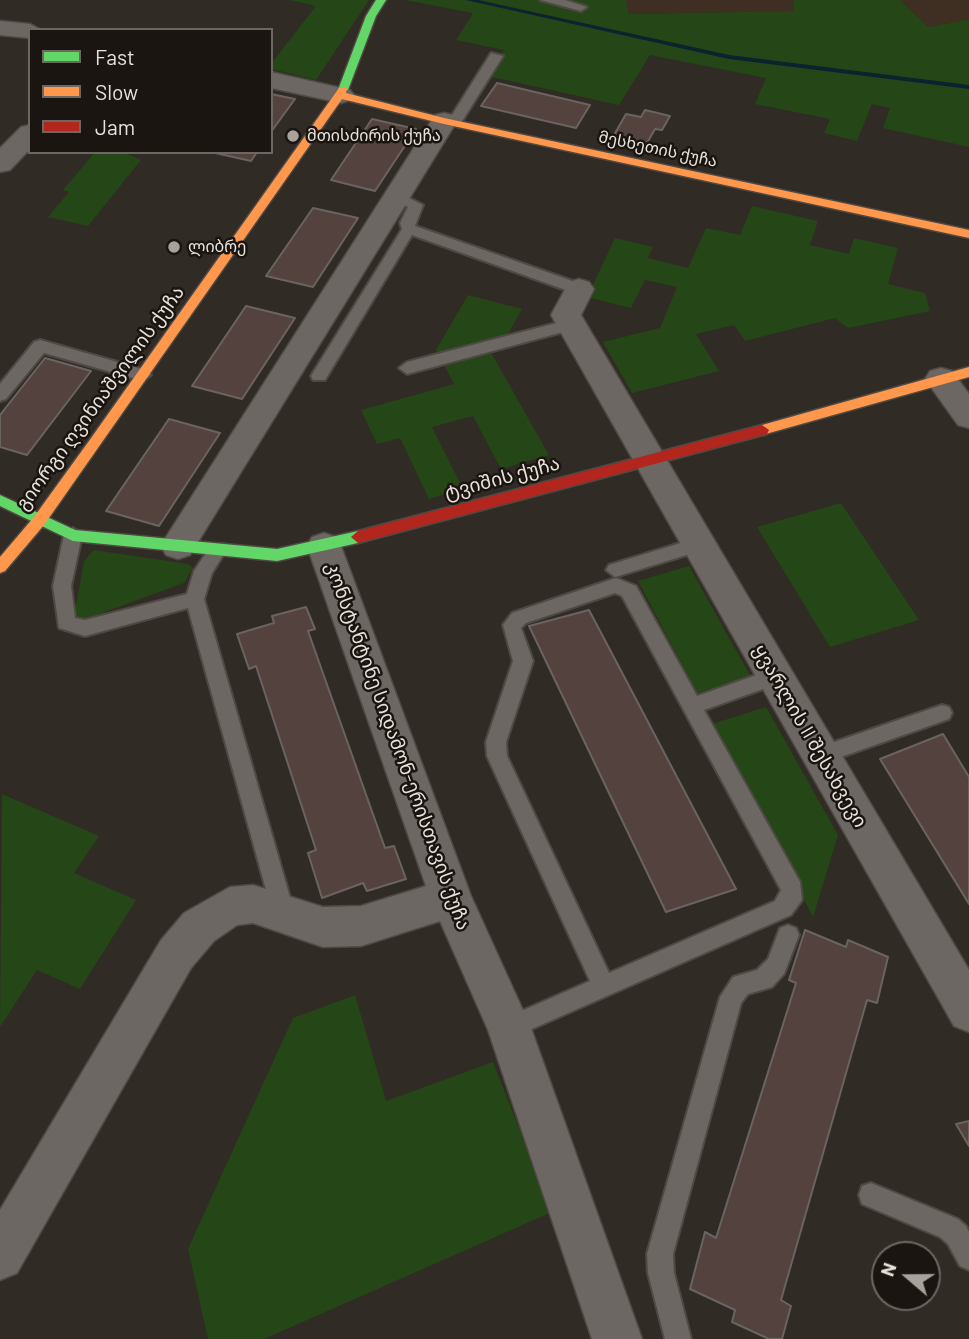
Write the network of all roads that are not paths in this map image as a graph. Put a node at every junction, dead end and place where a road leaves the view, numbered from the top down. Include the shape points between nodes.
1 (381, 0) edge
2 (546, 0) edge
3 (581, 7) dead end
4 (0, 28) edge
5 (28, 31) edge
6 (496, 56) dead end
7 (273, 80) edge
8 (341, 95) junction
9 (449, 122) junction
10 (28, 135) edge
11 (0, 164) edge
12 (397, 197) junction
13 (409, 229) junction
14 (969, 234) edge
15 (579, 289) joint
16 (572, 324) junction
17 (407, 368) dead end
18 (143, 375) junction
19 (955, 375) edge
20 (319, 376) dead end
21 (0, 395) edge
22 (969, 417) edge
23 (652, 461) junction
24 (0, 500) edge
25 (39, 521) junction
26 (73, 535) junction
27 (700, 544) junction
28 (178, 546) junction
29 (324, 546) junction
30 (218, 549) junction
31 (0, 567) edge
32 (615, 570) dead end
33 (195, 599) junction
34 (776, 676) junction
35 (692, 706) junction
36 (942, 713) dead end
37 (821, 755) junction
38 (451, 898) junction
39 (284, 915) junction
40 (788, 935) dead end
41 (603, 984) junction
42 (969, 1011) edge
43 (509, 1027) junction
44 (871, 1195) dead end
45 (0, 1256) edge
46 (969, 1257) edge
47 (617, 1339) edge
48 (678, 1339) edge

1 - 8 street, გიორგი ღვინიაშვილის ქუჩა
2 - 3 lane
4 - 5 street
6 - 9 lane
7 - 8 street
8 - 9 street, მესხეთის ქუჩა
8 - 18 street, გიორგი ღვინიაშვილის ქუჩა
9 - 12 street
9 - 14 street, მესხეთის ქუჩა
10 - 11 street
12 - 13 lane via 416,205 407,223
12 - 28 street
13 - 15 lane
13 - 20 lane
15 - 16 street via 566,315
16 - 17 lane
16 - 23 street, ყვარლის II შესახვევი
18 - 21 lane via 40,346
18 - 25 street, გიორგი ღვინიაშვილის ქუჩა
19 - 22 street
19 - 23 street, ტვიშის ქუჩა
23 - 27 street, ყვარლის II შესახვევი
23 - 29 street, ტვიშის ქუჩა
24 - 25 street, ტვიშის ქუჩა
25 - 26 street, ტვიშის ქუჩა
25 - 31 street, გიორგი ღვინიაშვილის ქუჩა
26 - 28 street, ტვიშის ქუჩა
26 - 33 lane via 62,586 66,623 85,628
27 - 32 lane
27 - 34 street, ყვარლის II შესახვევი
28 - 30 street, ტვიშის ქუჩა
29 - 30 street, ტვიშის ქუჩა via 277,555
29 - 38 street, კონსტანტინე სიდამონ-ერისთავის ქუჩა
30 - 33 lane via 203,571
33 - 39 lane
34 - 35 lane
34 - 37 street, ყვარლის II შესახვევი
35 - 41 lane via 792,889 790,900 783,908
35 - 41 lane via 629,591 622,586 519,618 512,625 523,661 496,742 496,756
36 - 37 lane
37 - 42 street, ყვარლის II შესახვევი
38 - 39 street via 361,926 323,927
38 - 43 street, კონსტანტინე სიდამონ-ერისთავის ქუჩა
39 - 45 street via 253,904 230,906 176,954
40 - 48 lane via 769,974 741,985 731,997 663,1241 661,1273
41 - 43 lane
43 - 47 street, კონსტანტინე სიდამონ-ერისთავის ქუჩა
44 - 46 lane via 949,1228

